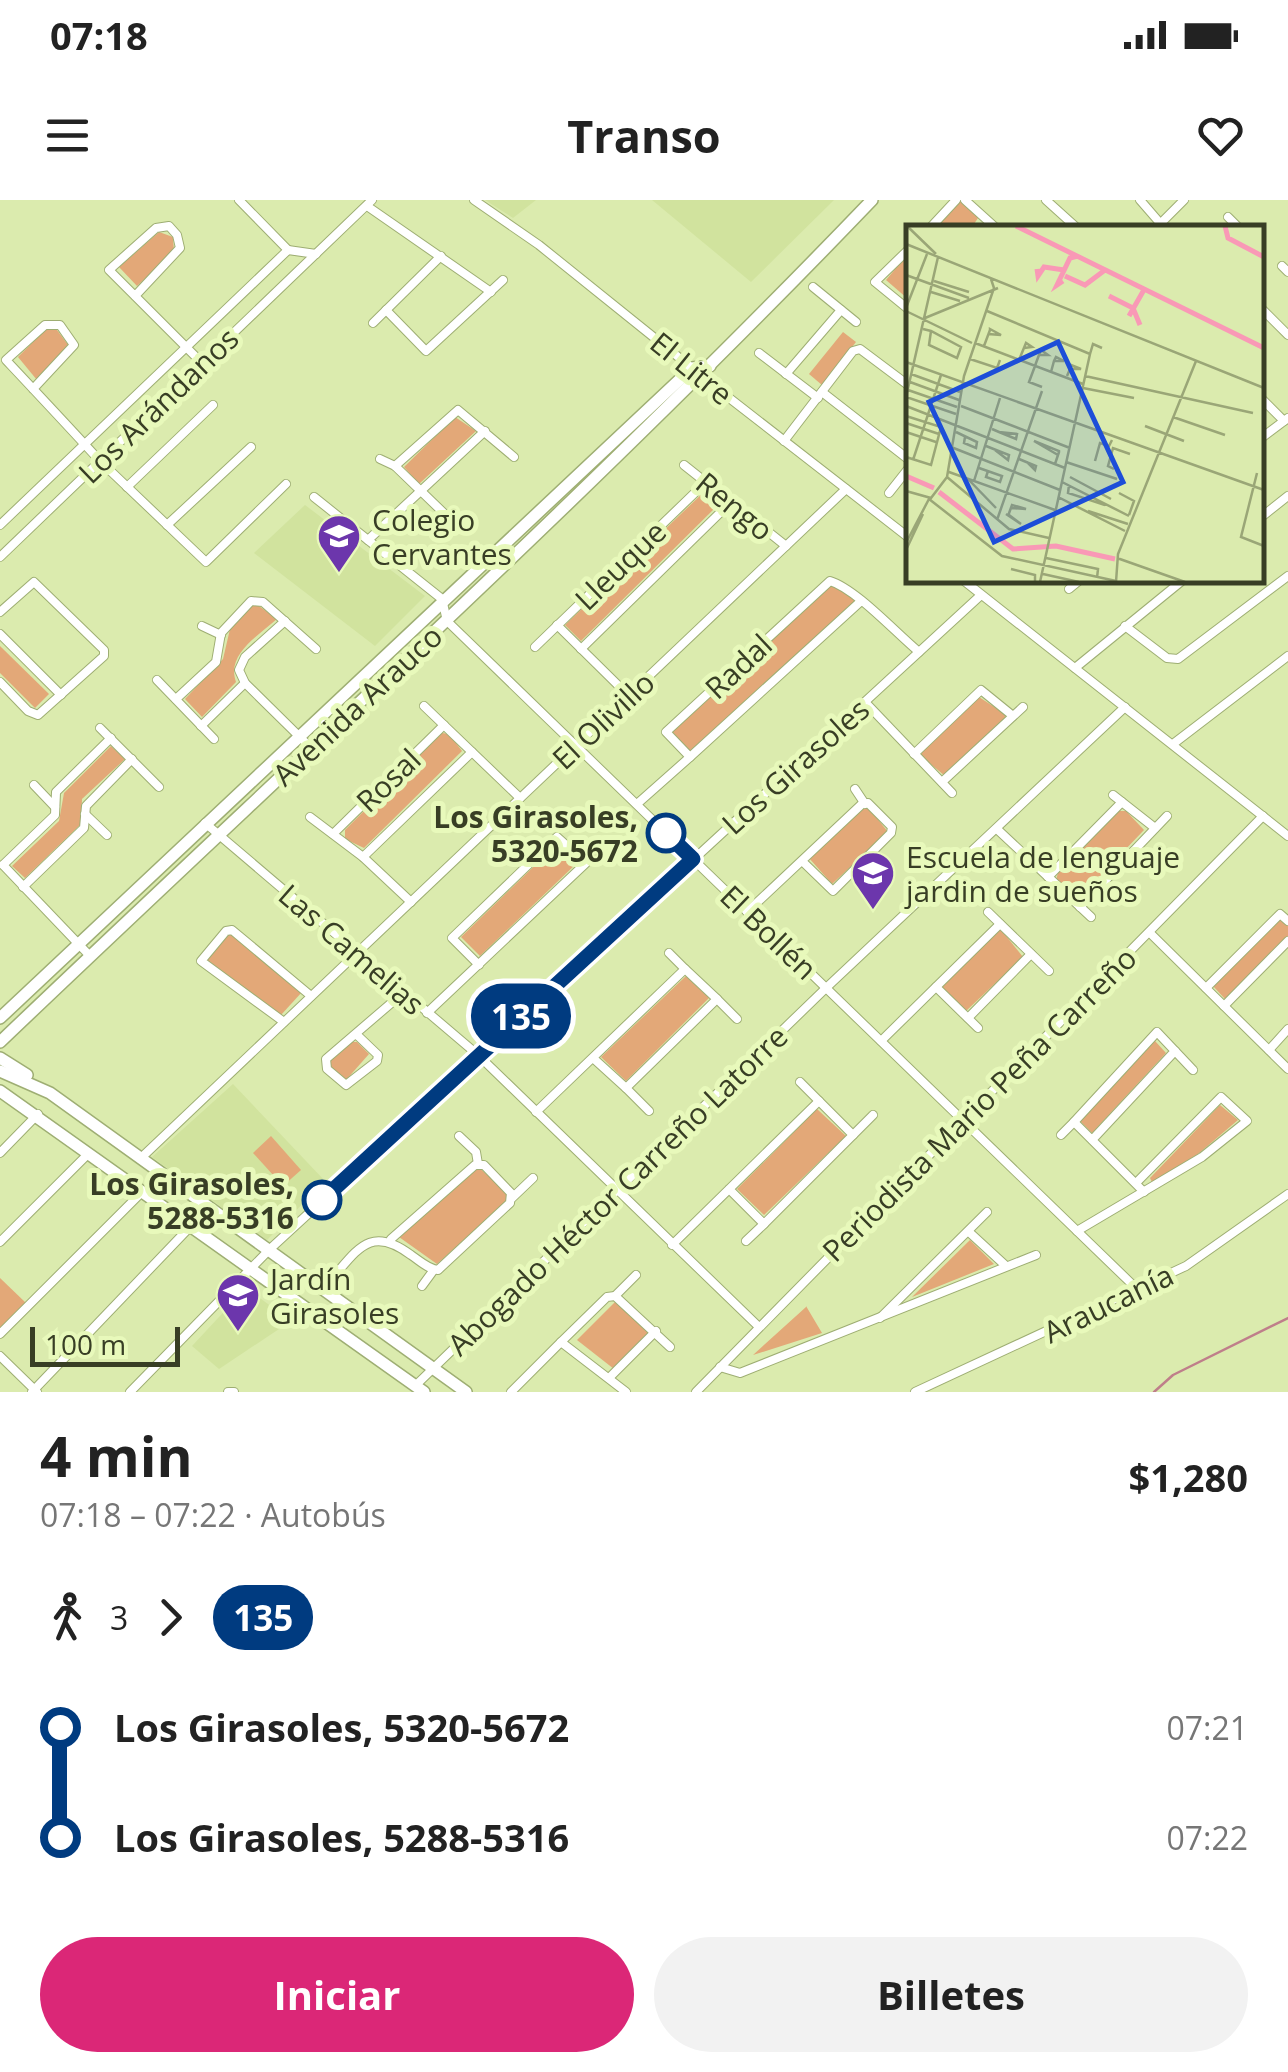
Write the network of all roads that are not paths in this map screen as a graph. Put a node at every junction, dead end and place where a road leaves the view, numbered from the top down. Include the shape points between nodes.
1 (474, 200) edge
2 (872, 200) edge
3 (956, 200) edge
4 (965, 200) edge
5 (1046, 200) edge
6 (1128, 200) edge
7 (1184, 200) edge
8 (247, 202) edge
9 (1140, 202) edge
10 (370, 203) edge
11 (1228, 217) dead end
12 (933, 225) edge
13 (993, 225) edge
14 (1074, 225) edge
15 (1158, 225) edge
16 (1235, 225) edge
17 (288, 250) junction
18 (906, 252) edge
19 (316, 254) junction
20 (441, 256) junction
21 (503, 280) dead end
22 (813, 287) dead end
23 (490, 292) junction
24 (134, 296) junction
25 (906, 307) edge
26 (1263, 309) edge
27 (386, 310) junction
28 (841, 310) junction
29 (1288, 318) edge
30 (373, 322) dead end
31 (856, 322) dead end
32 (1280, 326) junction
33 (1288, 335) edge
34 (187, 347) junction
35 (759, 352) dead end
36 (202, 363) junction
37 (701, 370) junction
38 (786, 374) junction
39 (906, 384) edge
40 (33, 389) junction
41 (820, 395) junction
42 (1263, 400) edge
43 (213, 406) dead end
44 (1286, 419) edge
45 (486, 431) junction
46 (1263, 437) edge
47 (784, 441) junction
48 (85, 444) junction
49 (251, 446) dead end
50 (514, 457) dead end
51 (906, 458) edge
52 (380, 459) dead end
53 (100, 461) junction
54 (684, 465) dead end
55 (395, 466) junction
56 (906, 471) edge
57 (706, 482) junction
58 (286, 484) dead end
59 (127, 486) junction
60 (846, 489) junction
61 (421, 492) junction
62 (889, 493) dead end
63 (1288, 496) edge
64 (314, 498) dead end
65 (731, 502) junction
66 (1263, 516) edge
67 (452, 522) dead end
68 (0, 525) edge
69 (167, 525) junction
70 (906, 535) edge
71 (368, 540) junction
72 (786, 546) junction
73 (0, 556) edge
74 (1288, 576) edge
75 (966, 582) edge
76 (1078, 582) edge
77 (1180, 582) edge
78 (1069, 589) dead end
79 (982, 594) junction
80 (442, 599) junction
81 (860, 602) junction
82 (0, 612) edge
83 (447, 621) junction
84 (284, 622) junction
85 (558, 625) junction
86 (202, 626) dead end
87 (1125, 626) junction
88 (0, 634) edge
89 (221, 635) junction
90 (535, 647) dead end
91 (582, 649) junction
92 (316, 650) dead end
93 (918, 652) junction
94 (1288, 656) edge
95 (1075, 668) junction
96 (157, 680) dead end
97 (0, 682) edge
98 (244, 682) junction
99 (968, 682) dead end
100 (979, 693) junction
101 (62, 695) junction
102 (628, 696) junction
103 (176, 700) junction
104 (865, 702) junction
105 (424, 706) dead end
106 (1023, 707) dead end
107 (1125, 707) junction
108 (1013, 716) junction
109 (444, 725) junction
110 (201, 726) junction
111 (100, 728) dead end
112 (298, 735) junction
113 (110, 738) junction
114 (214, 740) dead end
115 (1173, 744) junction
116 (576, 745) junction
117 (310, 747) junction
118 (472, 752) junction
119 (914, 754) junction
120 (690, 757) junction
121 (132, 759) junction
122 (942, 782) junction
123 (34, 785) dead end
124 (160, 787) dead end
125 (855, 788) dead end
126 (952, 793) dead end
127 (1113, 795) dead end
128 (520, 798) junction
129 (1122, 802) junction
130 (867, 803) junction
131 (637, 804) junction
132 (55, 807) junction
133 (86, 814) junction
134 (1166, 816) dead end
135 (1263, 816) junction
136 (310, 817) dead end
137 (206, 823) junction
138 (1155, 828) junction
139 (998, 830) junction
140 (107, 834) dead end
141 (220, 834) junction
142 (333, 834) junction
143 (1288, 836) edge
144 (363, 856) junction
145 (693, 859) junction
146 (802, 860) junction
147 (2, 864) edge
148 (1048, 877) junction
149 (23, 887) junction
150 (410, 902) junction
151 (1080, 907) junction
152 (747, 912) junction
153 (988, 912) dead end
154 (1092, 917) dead end
155 (1288, 921) edge
156 (1000, 924) junction
157 (1150, 932) junction
158 (1288, 940) edge
159 (77, 943) junction
160 (357, 953) junction
161 (669, 953) dead end
162 (1030, 954) junction
163 (90, 956) junction
164 (479, 965) junction
165 (685, 969) junction
166 (1048, 971) dead end
167 (936, 987) junction
168 (826, 988) junction
169 (1206, 988) junction
170 (403, 993) junction
171 (311, 996) junction
172 (717, 999) junction
173 (1224, 1006) junction
174 (426, 1013) junction
175 (0, 1018) edge
176 (968, 1018) junction
177 (737, 1019) dead end
178 (284, 1022) junction
179 (978, 1028) dead end
180 (1288, 1030) edge
181 (356, 1034) junction
182 (881, 1041) junction
183 (0, 1042) edge
184 (1269, 1050) junction
185 (1175, 1052) junction
186 (478, 1056) junction
187 (0, 1058) edge
188 (593, 1058) junction
189 (1288, 1069) edge
190 (1193, 1070) dead end
191 (0, 1071) edge
192 (800, 1082) dead end
193 (1230, 1087) dead end
194 (626, 1088) junction
195 (0, 1090) edge
196 (50, 1094) junction
197 (1221, 1097) junction
198 (819, 1101) junction
199 (648, 1110) dead end
200 (536, 1112) junction
201 (38, 1114) junction
202 (873, 1115) dead end
203 (1245, 1120) junction
204 (964, 1122) junction
205 (1074, 1122) junction
206 (1256, 1126) dead end
207 (853, 1135) junction
208 (1061, 1135) dead end
209 (459, 1136) dead end
210 (1092, 1140) junction
211 (0, 1153) edge
212 (88, 1154) junction
213 (142, 1157) junction
214 (478, 1164) junction
215 (533, 1178) dead end
216 (1136, 1184) junction
217 (729, 1189) junction
218 (1144, 1192) junction
219 (618, 1193) junction
220 (140, 1194) junction
221 (1288, 1194) edge
222 (512, 1198) junction
223 (987, 1212) dead end
224 (764, 1224) junction
225 (189, 1228) junction
226 (1077, 1231) junction
227 (968, 1232) junction
228 (391, 1240) junction
229 (746, 1241) dead end
230 (0, 1242) edge
231 (672, 1244) junction
232 (270, 1249) junction
233 (1036, 1254) dead end
234 (1006, 1266) junction
235 (248, 1270) junction
236 (433, 1270) junction
237 (636, 1275) dead end
238 (422, 1286) dead end
239 (323, 1288) junction
240 (1138, 1290) junction
241 (615, 1296) junction
242 (877, 1321) junction
243 (758, 1326) junction
244 (656, 1332) junction
245 (0, 1334) edge
246 (561, 1342) junction
247 (670, 1347) dead end
248 (0, 1356) edge
249 (433, 1368) junction
250 (720, 1368) junction
251 (610, 1378) junction
252 (419, 1389) edge
253 (34, 1391) edge
254 (514, 1391) edge
255 (130, 1392) edge
256 (466, 1392) edge
257 (626, 1392) edge
258 (696, 1392) edge
259 (915, 1392) edge

1 - 37 street, El Litre
2 - 37 street, Avenida Arauco
3 - 12 street
4 - 13 street
5 - 14 street
6 - 9 street
7 - 15 street
8 - 17 street
9 - 15 street
10 - 19 street, Los Arándanos
10 - 20 street
11 - 16 street
17 - 19 street
17 - 34 street, Los Arándanos
18 - 25 street via 874,282
19 - 36 street, Los Arándanos
20 - 23 street
20 - 27 street
21 - 23 street
22 - 28 street
23 - 27 street via 426,351
24 - 24 street via 109,270 156,228 169,226 180,248
24 - 34 street
26 - 32 street
27 - 30 street
28 - 31 street
28 - 38 street
29 - 32 street
32 - 33 street
34 - 36 street
34 - 48 street, Los Arándanos
35 - 38 street
36 - 53 street, Los Arándanos
37 - 47 street, El Litre
37 - 80 street, Avenida Arauco
37 - 83 street, Avenida Arauco
38 - 41 street
39 - 41 street via 860,349 834,370
40 - 40 street via 6,360 45,325 60,325 74,346
40 - 48 street
41 - 47 street
41 - 51 street
42 - 44 street
43 - 59 street
44 - 46 street
45 - 50 street
45 - 55 street via 453,411
45 - 61 street
47 - 60 street, El Litre
48 - 53 street
48 - 68 street, Los Arándanos
49 - 69 street
52 - 55 street
53 - 59 street
53 - 73 street, Los Arándanos
54 - 57 street, Rengo
55 - 61 street
56 - 62 street
57 - 65 street, Rengo
57 - 85 street, Lleuque
58 - 69 street via 206,562
59 - 69 street
60 - 70 street, El Litre
60 - 72 street, El Olivillo
61 - 67 street
61 - 71 street
63 - 66 street
64 - 71 street
65 - 72 street, Rengo
65 - 91 street, Lleuque
71 - 80 street
72 - 102 street, El Olivillo
74 - 87 street via 1178,659
75 - 79 street
76 - 78 street
77 - 87 street
79 - 93 street, Los Girasoles
79 - 95 street
80 - 83 street
80 - 112 street, Avenida Arauco
81 - 93 street
81 - 120 street, Radal
81 - 120 street, Radal via 830,581 666,732
82 - 101 street via 34,582 104,650
83 - 116 street, El Bollén
83 - 117 street, Avenida Arauco
84 - 89 street via 263,602 251,601
84 - 92 street
84 - 98 street via 245,657 239,670
85 - 90 street, Lleuque
85 - 91 street
86 - 89 street
87 - 95 street
88 - 101 street
89 - 103 street via 216,662
91 - 102 street
93 - 104 street, Los Girasoles
94 - 115 street
95 - 107 street
96 - 103 street
97 - 101 street via 38,715
98 - 110 street
98 - 112 street
99 - 100 street
100 - 108 street
100 - 119 street
102 - 116 street, El Olivillo
103 - 110 street
104 - 119 street
104 - 145 street, Los Girasoles
105 - 109 street
106 - 108 street
107 - 115 street
107 - 139 street, Abogado Héctor Carreño Latorre
108 - 122 street
109 - 118 street
109 - 142 street, Rosal
110 - 114 street
111 - 113 street
112 - 117 street
112 - 137 street, Avenida Arauco
113 - 121 street
113 - 132 street via 56,792
115 - 135 street
116 - 128 street, El Olivillo
116 - 131 street, El Bollén
117 - 141 street, Avenida Arauco
118 - 128 street
118 - 144 street, Rosal
119 - 122 street
120 - 131 street, Radal
121 - 124 street
121 - 133 street via 86,806
122 - 126 street
123 - 132 street
125 - 130 street
127 - 129 street
128 - 150 street, El Olivillo
129 - 138 street
129 - 148 street
130 - 146 street
130 - 146 street via 892,827 889,836 833,891
131 - 145 street, El Bollén
132 - 147 street
133 - 140 street
133 - 149 street via 84,828
134 - 138 street
135 - 143 street
135 - 157 street, Periodista Mario Peña Carreño
136 - 142 street
137 - 141 street, Las Camelias
137 - 159 street, Avenida Arauco
138 - 151 street
139 - 148 street
139 - 168 street, Abogado Héctor Carreño Latorre
141 - 160 street, Las Camelias
141 - 163 street, Avenida Arauco
142 - 144 street
144 - 150 street
145 - 152 street, El Bollén
145 - 186 street, Los Girasoles
146 - 152 street
147 - 149 street
148 - 151 street
149 - 159 street
150 - 160 street, El Olivillo
151 - 154 street
152 - 168 street, El Bollén
153 - 156 street
155 - 169 street via 1280,914
156 - 162 street
156 - 167 street
157 - 169 street
157 - 204 street, Periodista Mario Peña Carreño
158 - 173 street
159 - 163 street
159 - 175 street, Avenida Arauco
160 - 170 street, Las Camelias
160 - 171 street, El Olivillo
161 - 165 street
162 - 166 street
162 - 176 street
163 - 183 street, Avenida Arauco
164 - 164 street via 452,938 557,837 586,864
164 - 174 street
165 - 172 street
165 - 188 street
167 - 176 street
167 - 182 street
168 - 182 street, El Bollén
168 - 219 street, Abogado Héctor Carreño Latorre
169 - 173 street
170 - 174 street, Las Camelias
170 - 181 street
171 - 178 street, El Olivillo
171 - 178 street via 226,930 201,961
172 - 177 street
172 - 194 street
173 - 184 street
174 - 186 street, Las Camelias
176 - 179 street
178 - 213 street, El Olivillo
180 - 184 street
181 - 181 street via 377,1061 346,1085 325,1064
182 - 204 street, El Bollén
184 - 189 street
185 - 190 street
185 - 205 street via 1157,1032
185 - 210 street
186 - 200 street, Las Camelias
186 - 232 street, Los Girasoles
187 - 196 street
188 - 194 street
188 - 200 street
191 - 196 street
192 - 198 street
193 - 197 street
194 - 199 street
195 - 201 street
196 - 213 street
197 - 203 street
197 - 216 street
198 - 207 street
198 - 217 street
200 - 219 street, Las Camelias
201 - 211 street
201 - 212 street
202 - 207 street
203 - 206 street
203 - 218 street via 1202,1157
204 - 226 street, El Bollén
204 - 243 street, Periodista Mario Peña Carreño
205 - 208 street
205 - 210 street
207 - 224 street
209 - 214 street via 476,1152
210 - 216 street
212 - 220 street
212 - 230 street
213 - 232 street
214 - 222 street
214 - 228 street
215 - 222 street
216 - 218 street
217 - 224 street
217 - 231 street
218 - 226 street
219 - 231 street, Las Camelias
219 - 249 street, Abogado Héctor Carreño Latorre
220 - 225 street
220 - 245 street
221 - 240 street, Araucanía via 1245,1228
222 - 236 street
223 - 227 street
224 - 229 street
225 - 235 street
225 - 253 street
226 - 240 street, El Bollén
227 - 234 street
227 - 242 street
228 - 236 street
228 - 239 street via 372,1239
231 - 243 street, Las Camelias
232 - 235 street, Los Girasoles
232 - 239 street
233 - 234 street
234 - 242 street
235 - 252 street
235 - 255 street, Los Girasoles
236 - 238 street
237 - 241 street
239 - 249 street
240 - 259 street, Araucanía
241 - 244 street
241 - 246 street
242 - 250 street via 740,1373
243 - 250 street, Periodista Mario Peña Carreño
244 - 247 street
244 - 251 street
246 - 251 street
246 - 254 street
248 - 253 street
249 - 252 street, Abogado Héctor Carreño Latorre
249 - 256 street
250 - 258 street, Periodista Mario Peña Carreño
251 - 257 street

